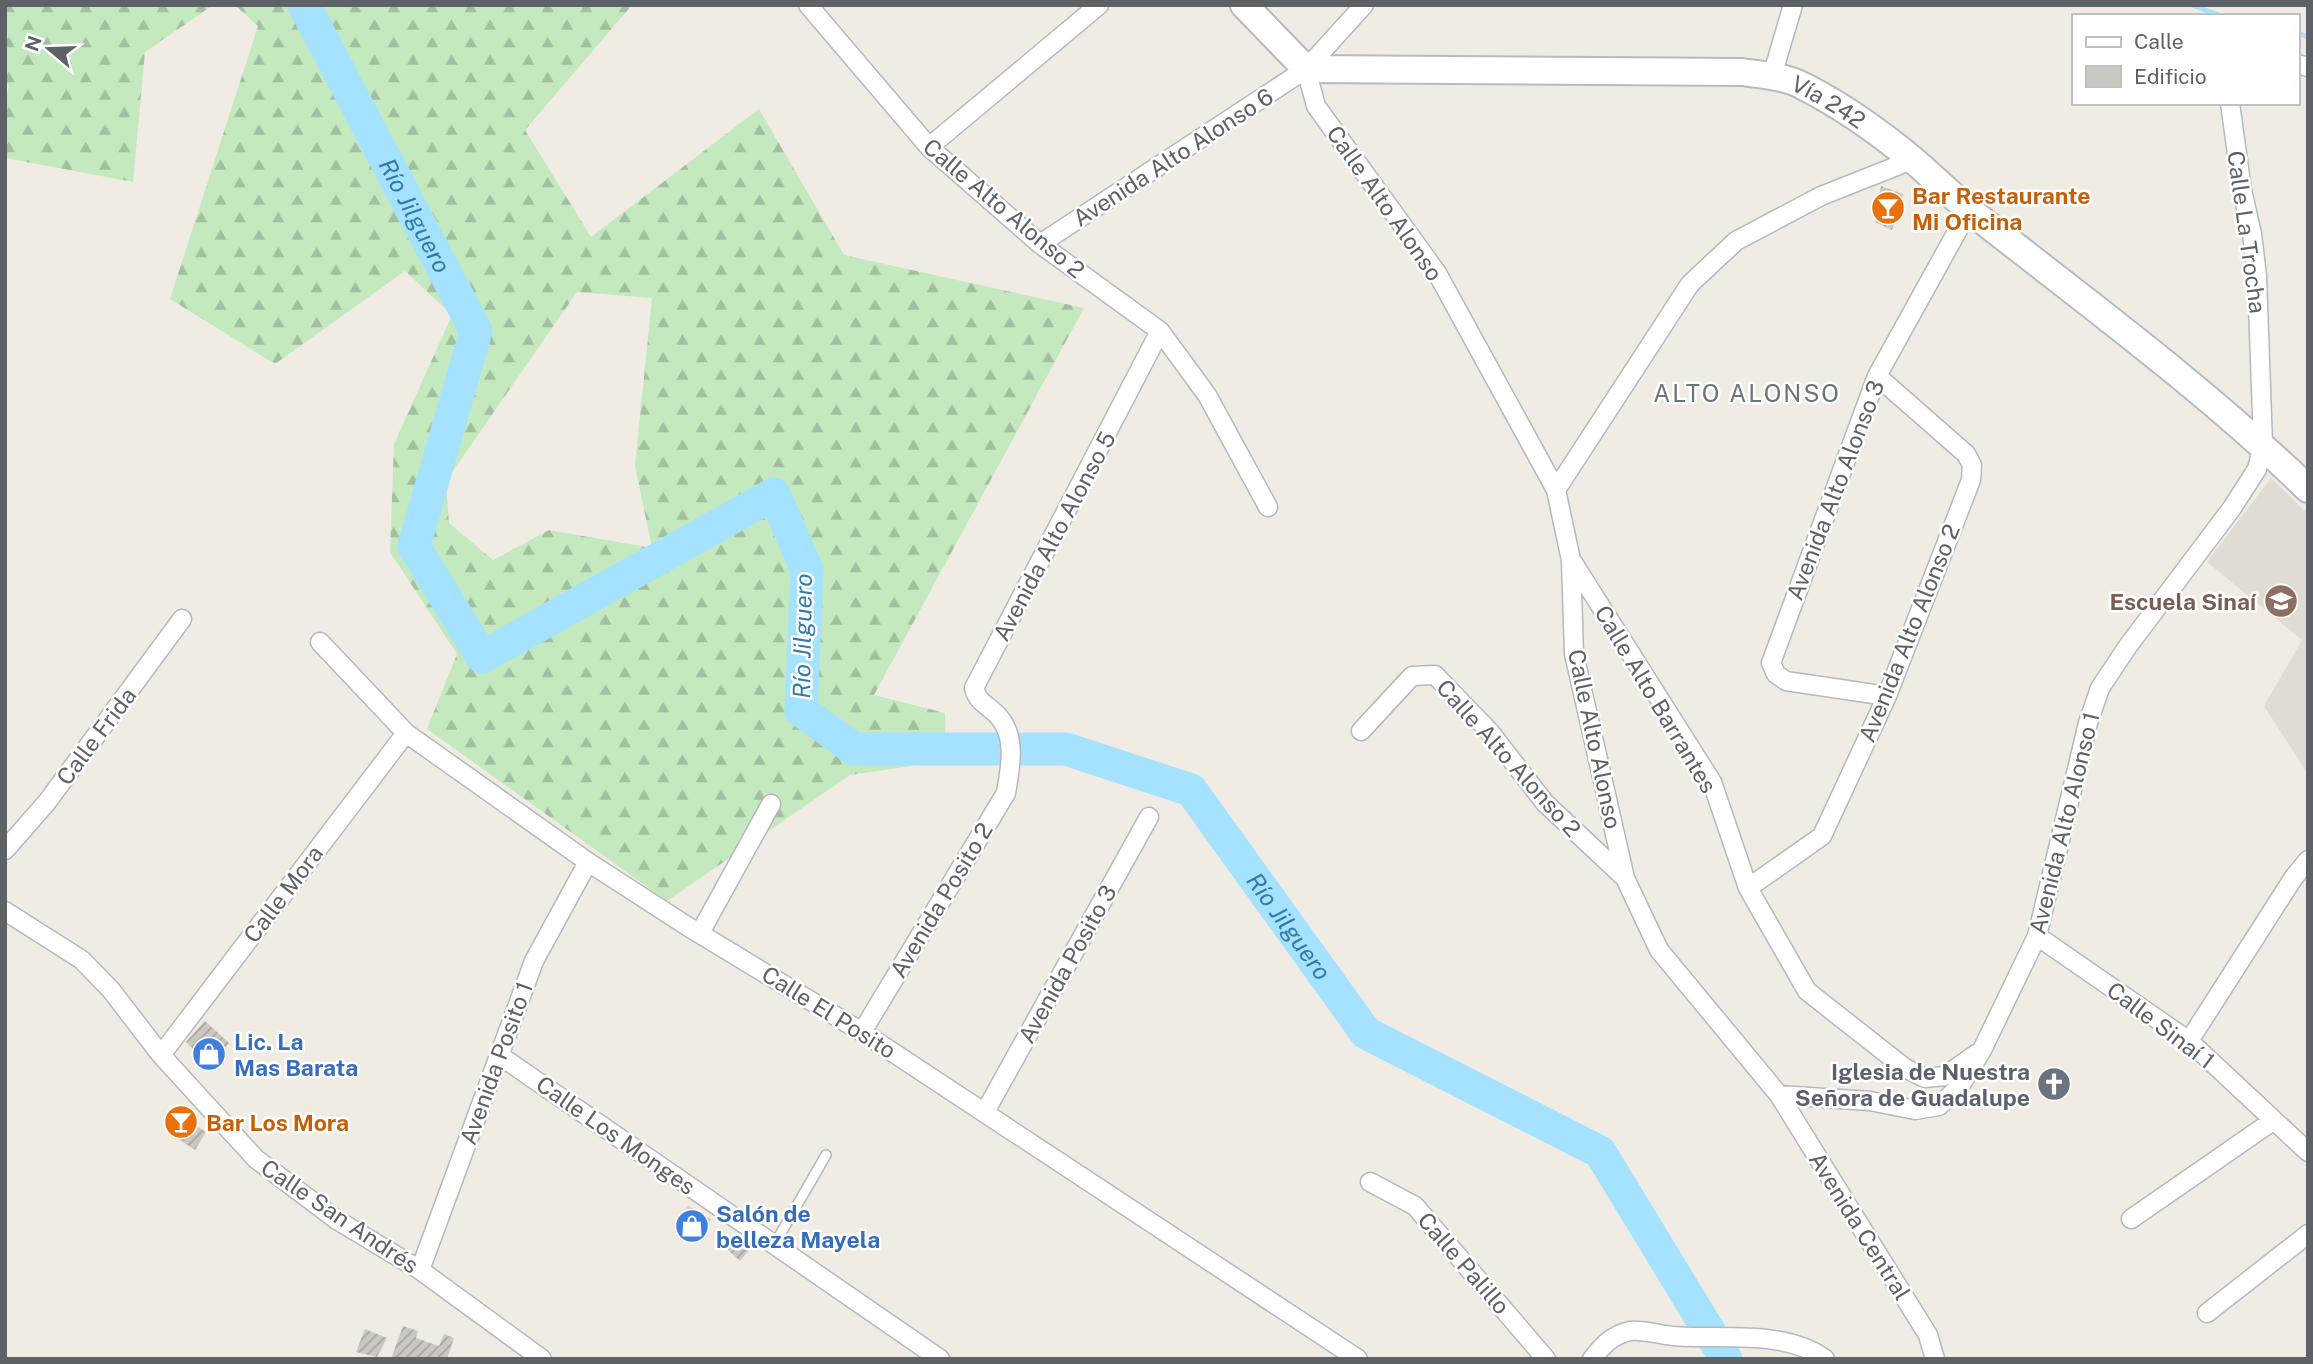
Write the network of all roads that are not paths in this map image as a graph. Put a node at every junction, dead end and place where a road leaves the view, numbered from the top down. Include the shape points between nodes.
1 (808, 5) edge
2 (1099, 5) edge
3 (1244, 5) edge
4 (1364, 5) edge
5 (1793, 5) edge
6 (1306, 69) junction
7 (1772, 76) junction
8 (2230, 105) edge
9 (929, 147) junction
10 (1912, 160) junction
11 (1969, 210) junction
12 (1040, 244) junction
13 (1160, 331) junction
14 (1877, 376) junction
15 (2263, 445) junction
16 (2308, 489) edge
17 (1556, 490) junction
18 (1268, 507) dead end
19 (1571, 560) junction
20 (182, 619) dead end
21 (320, 642) dead end
22 (1887, 695) junction
23 (1361, 732) dead end
24 (406, 733) junction
25 (1009, 733) joint
26 (771, 804) dead end
27 (1149, 817) dead end
28 (5, 850) edge
29 (2308, 860) edge
30 (588, 862) junction
31 (1625, 878) junction
32 (1748, 888) junction
33 (5, 911) edge
34 (700, 933) junction
35 (2037, 936) junction
36 (862, 1032) junction
37 (2189, 1041) junction
38 (1982, 1051) junction
39 (161, 1055) junction
40 (499, 1055) junction
41 (1779, 1095) junction
42 (985, 1112) junction
43 (2274, 1120) junction
44 (2308, 1152) edge
45 (826, 1156) dead end
46 (1370, 1182) dead end
47 (2131, 1219) dead end
48 (2308, 1234) edge
49 (774, 1245) junction
50 (420, 1270) junction
51 (2207, 1313) dead end
52 (542, 1359) edge
53 (940, 1359) edge
54 (1357, 1359) edge
55 (1546, 1359) edge
56 (1592, 1359) edge
57 (1825, 1359) edge
58 (1935, 1359) edge

1 - 9 street, Calle Alto Alonso 2
2 - 9 street
3 - 6 main road
4 - 6 street, Avenida Alto Alonso 6
5 - 7 street
6 - 7 main road, Vía 242 via 1742,72
6 - 12 street, Avenida Alto Alonso 6
6 - 17 street, Calle Alto Alonso via 1316,106 1437,273
7 - 10 main road, Vía 242 via 1801,84 1850,112
8 - 15 street, Calle La Trocha via 2257,276
9 - 12 street, Calle Alto Alonso 2
10 - 11 main road, Vía 242
10 - 17 street via 1821,196 1736,241 1690,284
11 - 14 street, Avenida Alto Alonso 3
11 - 15 main road, Vía 242
12 - 13 street, Calle Alto Alonso 2
13 - 18 street, Calle Alto Alonso 2 via 1208,395
13 - 25 street, Avenida Alto Alonso 5 via 974,688 982,705 998,716
14 - 22 street, Avenida Alto Alonso 2 via 1966,454 1972,465 1971,480
14 - 22 street, Avenida Alto Alonso 3 via 1771,663 1786,681
15 - 16 main road, Vía 242
15 - 35 street, Avenida Alto Alonso 1 via 2257,469 2232,508 2100,688
17 - 19 street, Calle Alto Alonso
19 - 31 street, Calle Alto Alonso via 1574,654
19 - 32 street, Calle Alto Barrantes via 1712,782
20 - 28 street, Calle Frida via 47,802
21 - 24 street, Calle El Posito
22 - 32 street, Avenida Alto Alonso 2 via 1822,836
23 - 31 street, Calle Alto Alonso 2 via 1412,676 1435,675 1490,732 1545,803
24 - 30 street, Calle El Posito
24 - 39 street, Calle Mora
25 - 36 street, Avenida Posito 2 via 1011,765 1006,793
26 - 34 street
27 - 42 street, Avenida Posito 3
29 - 37 street
30 - 34 street, Calle El Posito
30 - 40 street, Avenida Posito 1 via 534,961
31 - 41 street, Calle Alto Alonso via 1659,950
32 - 38 street, Calle Alto Barrantes via 1807,991 1905,1068 1925,1078 1945,1076
33 - 39 street, Calle San Andrés via 82,960
34 - 36 street, Calle El Posito
35 - 37 street, Calle Sinaí 1
35 - 38 street, Avenida Alto Alonso 1
36 - 42 street, Calle El Posito
37 - 43 street, Calle Sinaí 1
38 - 41 street, Avenida Alto Alonso 1 via 1960,1086 1939,1106 1914,1110 1870,1101
39 - 50 street, Calle San Andrés via 256,1159 337,1220
40 - 49 street, Calle Los Monges
40 - 50 street, Avenida Posito 1
41 - 58 street, Avenida Central via 1928,1335
42 - 54 street, Calle El Posito
43 - 44 street, Calle Sinaí 1
43 - 47 street
45 - 49 lane
46 - 55 street, Calle Palillo via 1415,1206
48 - 51 street
49 - 53 street, Calle Los Monges
50 - 52 street, Calle San Andrés
56 - 57 street via 1608,1340 1632,1331 1757,1338 1814,1350

